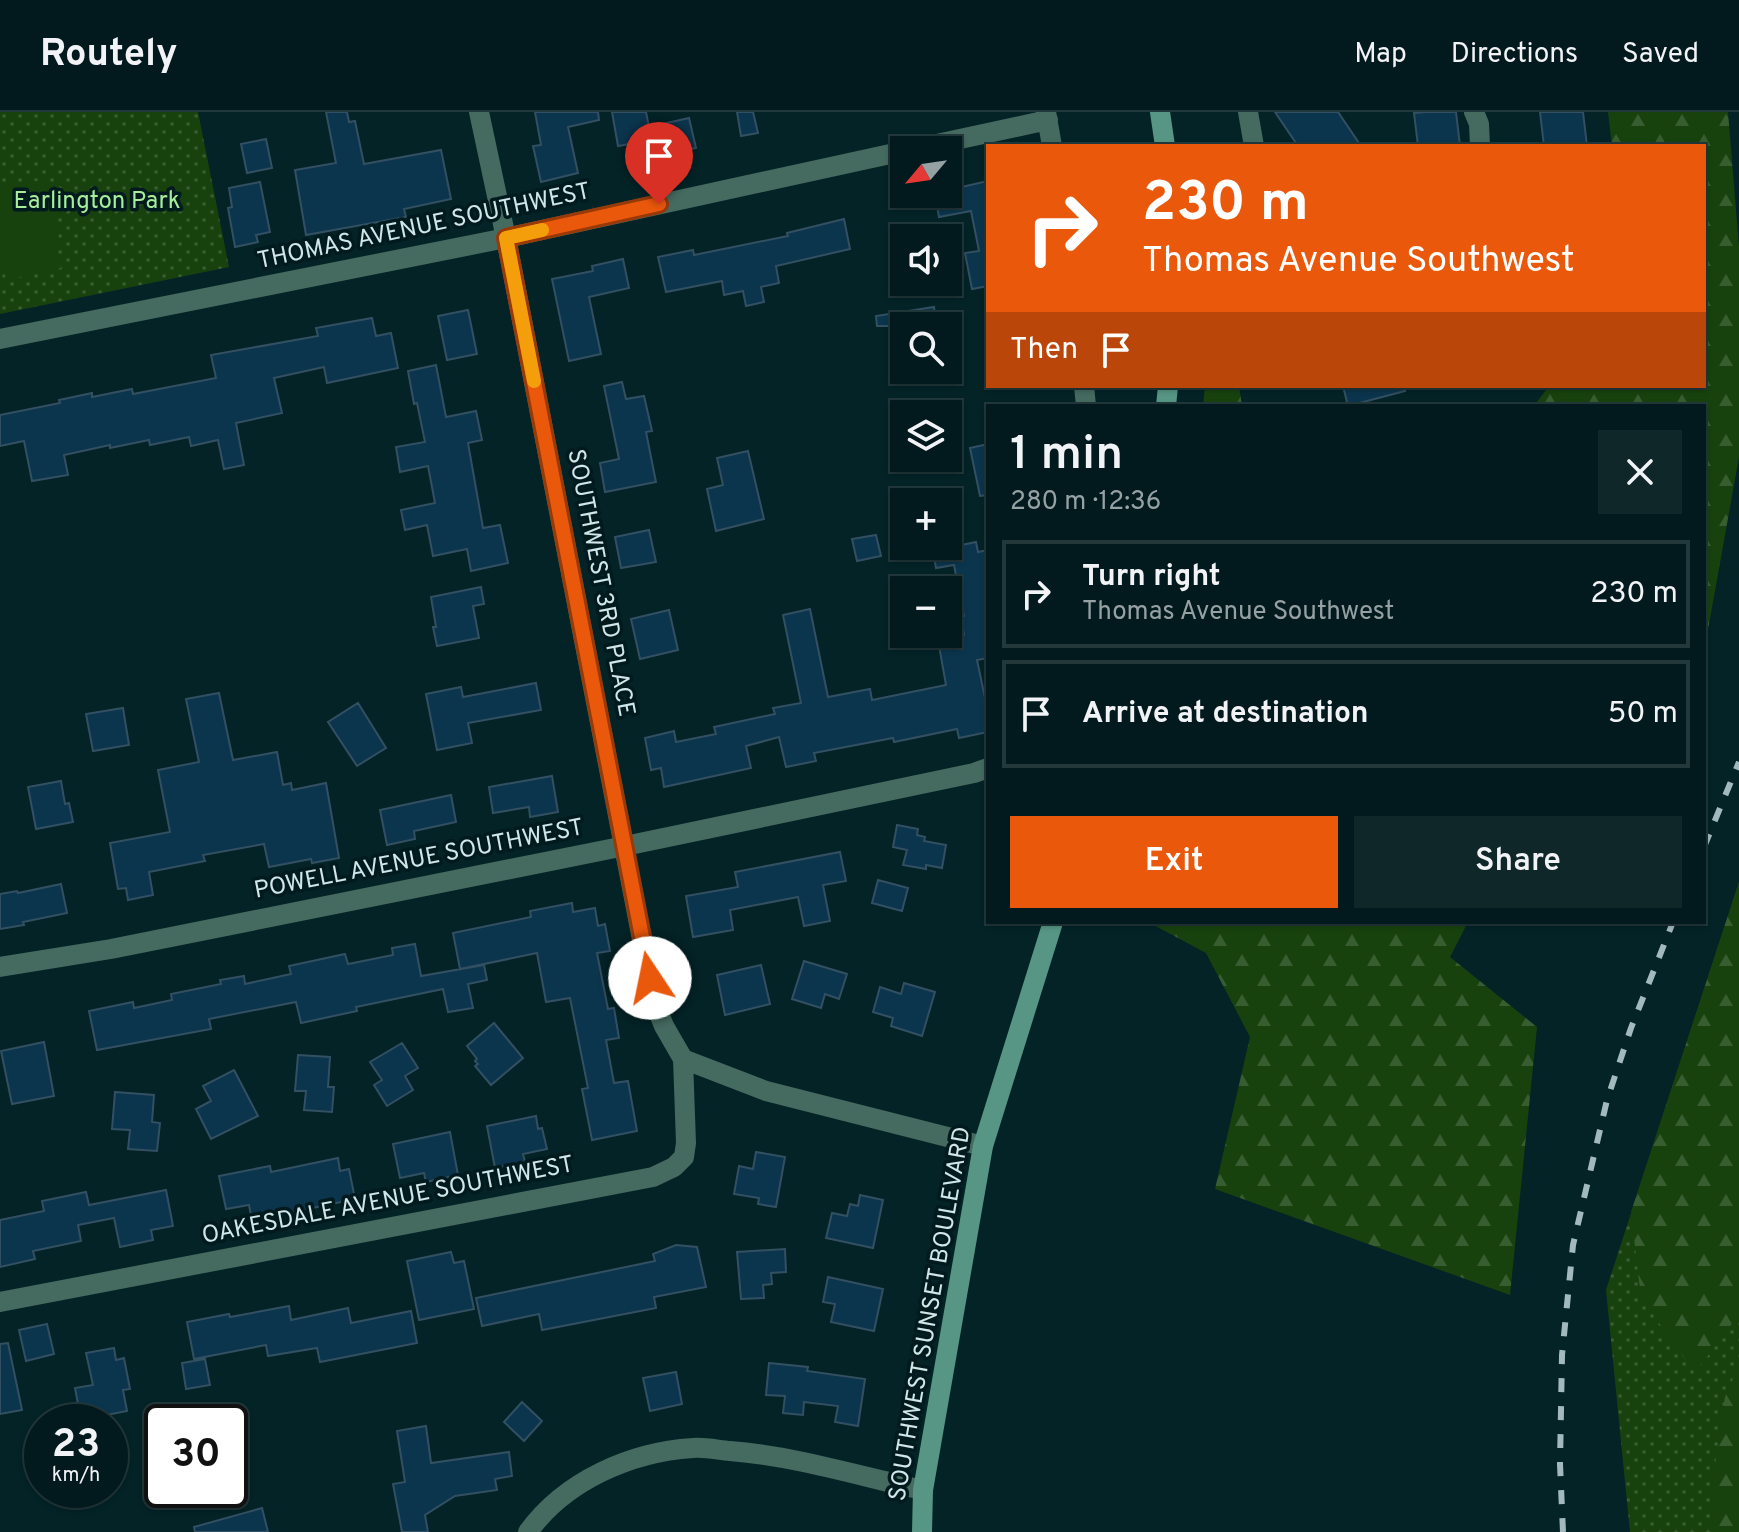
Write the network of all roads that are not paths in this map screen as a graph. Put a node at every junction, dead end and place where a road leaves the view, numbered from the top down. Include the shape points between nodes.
1 (479, 112) edge
2 (1160, 112) edge
3 (1248, 112) edge
4 (1474, 112) edge
5 (1047, 116) edge
6 (962, 136) edge
7 (1052, 144) edge
8 (1165, 144) edge
9 (1254, 144) edge
10 (1480, 144) edge
11 (890, 154) edge
12 (506, 238) junction
13 (0, 339) edge
14 (986, 769) edge
15 (625, 846) junction
16 (1052, 924) edge
17 (0, 967) edge
18 (683, 1059) junction
19 (983, 1146) junction
20 (0, 1302) edge
21 (923, 1490) junction
22 (528, 1532) edge
23 (922, 1532) edge

1 - 12 street, SOUTHWEST 3RD PLACE
2 - 8 main road
3 - 9 street
4 - 10 street
5 - 6 street, THOMAS AVENUE SOUTHWEST
5 - 7 street
11 - 12 street, THOMAS AVENUE SOUTHWEST
12 - 13 street, THOMAS AVENUE SOUTHWEST
12 - 15 street, SOUTHWEST 3RD PLACE
14 - 15 street, POWELL AVENUE SOUTHWEST
15 - 17 street, POWELL AVENUE SOUTHWEST
15 - 18 street, SOUTHWEST 3RD PLACE via 654,1001
16 - 19 main road, SOUTHWEST SUNSET BOULEVARD
18 - 19 street via 766,1091
18 - 20 street, OAKESDALE AVENUE SOUTHWEST via 684,1157 653,1177
19 - 21 main road, SOUTHWEST SUNSET BOULEVARD
21 - 22 street via 761,1453 694,1447 604,1471 566,1492
21 - 23 main road, SOUTHWEST SUNSET BOULEVARD

